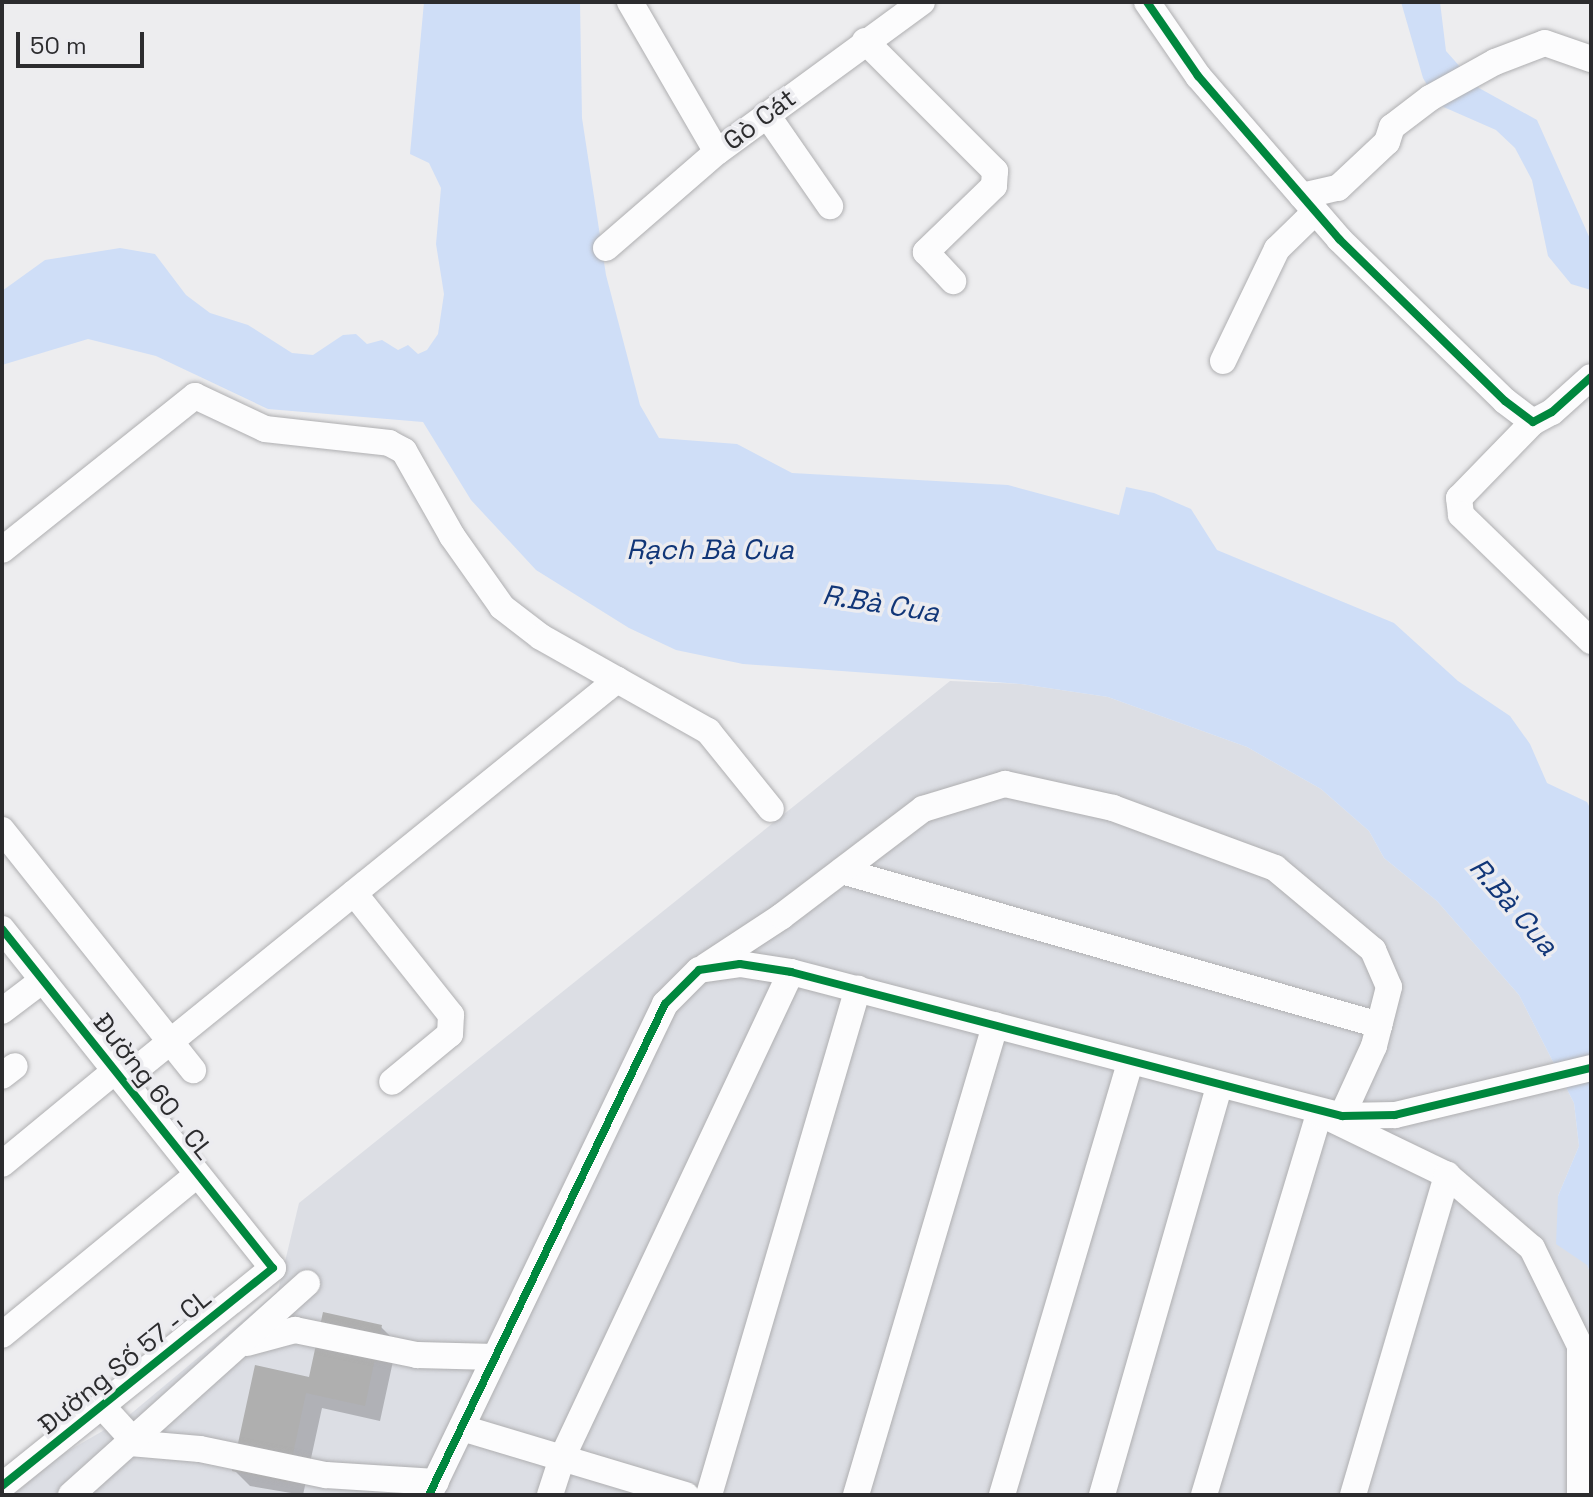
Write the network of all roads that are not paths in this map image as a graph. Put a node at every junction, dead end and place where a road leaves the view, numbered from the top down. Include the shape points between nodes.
1 (630, 2) edge
2 (922, 2) edge
3 (1147, 2) edge
4 (865, 41) junction
5 (1591, 59) edge
6 (767, 115) junction
7 (717, 152) junction
8 (1309, 204) junction
9 (830, 206) dead end
10 (606, 248) dead end
11 (953, 281) dead end
12 (1223, 361) dead end
13 (1591, 377) edge
14 (1533, 422) junction
15 (2, 550) edge
16 (1591, 641) edge
17 (617, 680) junction
18 (771, 809) dead end
19 (2, 830) edge
20 (842, 871) junction
21 (354, 893) junction
22 (2, 929) edge
23 (699, 970) junction
24 (791, 972) junction
25 (43, 980) junction
26 (858, 988) junction
27 (2, 1011) edge
28 (995, 1025) junction
29 (1379, 1025) junction
30 (170, 1042) junction
31 (1130, 1063) junction
32 (1591, 1068) edge
33 (193, 1070) dead end
34 (120, 1075) junction
35 (392, 1082) dead end
36 (1219, 1087) junction
37 (1331, 1114) junction
38 (2, 1164) edge
39 (197, 1175) junction
40 (1447, 1175) junction
41 (273, 1268) joint
42 (307, 1283) dead end
43 (2, 1335) edge
44 (243, 1344) junction
45 (495, 1357) junction
46 (102, 1406) junction
47 (462, 1428) junction
48 (132, 1442) junction
49 (562, 1458) junction
50 (2, 1486) edge
51 (432, 1488) edge
52 (71, 1495) edge
53 (550, 1495) edge
54 (686, 1495) edge
55 (709, 1495) edge
56 (856, 1495) edge
57 (1002, 1495) edge
58 (1102, 1495) edge
59 (1204, 1495) edge
60 (1353, 1495) edge
61 (1580, 1495) edge

1 - 7 street
2 - 4 street, Gò Cát
3 - 8 street via 1198,76
4 - 6 street, Gò Cát
4 - 11 street via 995,171 994,186 926,252
5 - 8 street via 1545,43 1471,76 1392,127 1387,142 1338,188
6 - 7 street, Gò Cát
6 - 9 street
7 - 10 street, Gò Cát
8 - 12 street via 1277,249
8 - 14 street via 1505,401
13 - 14 street
14 - 16 street via 1459,498 1461,515
15 - 17 street via 195,396 265,429 389,443 404,451 452,536 502,607 541,637
17 - 18 street via 708,731
17 - 21 street
19 - 30 street
20 - 23 street
20 - 29 street
20 - 29 street via 923,809 1005,784 1113,808 1275,868 1373,950 1389,987
21 - 30 street
21 - 35 street via 451,1015 450,1034
22 - 25 street, Đường 60 - CL
23 - 24 street via 740,964
23 - 45 street via 665,1004
24 - 26 street
24 - 49 street
25 - 27 street
25 - 34 street, Đường 60 - CL
26 - 28 street
26 - 55 street
28 - 31 street
28 - 56 street
29 - 37 street
30 - 33 street
30 - 34 street
31 - 36 street
31 - 57 street
32 - 37 street via 1395,1115
34 - 38 street
34 - 39 street, Đường 60 - CL
36 - 37 street
36 - 58 street
37 - 40 street
37 - 59 street
39 - 41 street, Đường 60 - CL
39 - 43 street
40 - 60 street
40 - 61 street via 1532,1248 1580,1346
41 - 46 street, Đường Số 57 - CL
42 - 44 street
44 - 45 street via 295,1330 417,1355
44 - 48 street
45 - 47 street
46 - 48 street
46 - 50 street, Đường Số 57 - CL
47 - 49 street
47 - 51 street
48 - 51 street
48 - 52 street
49 - 53 street
49 - 54 street

